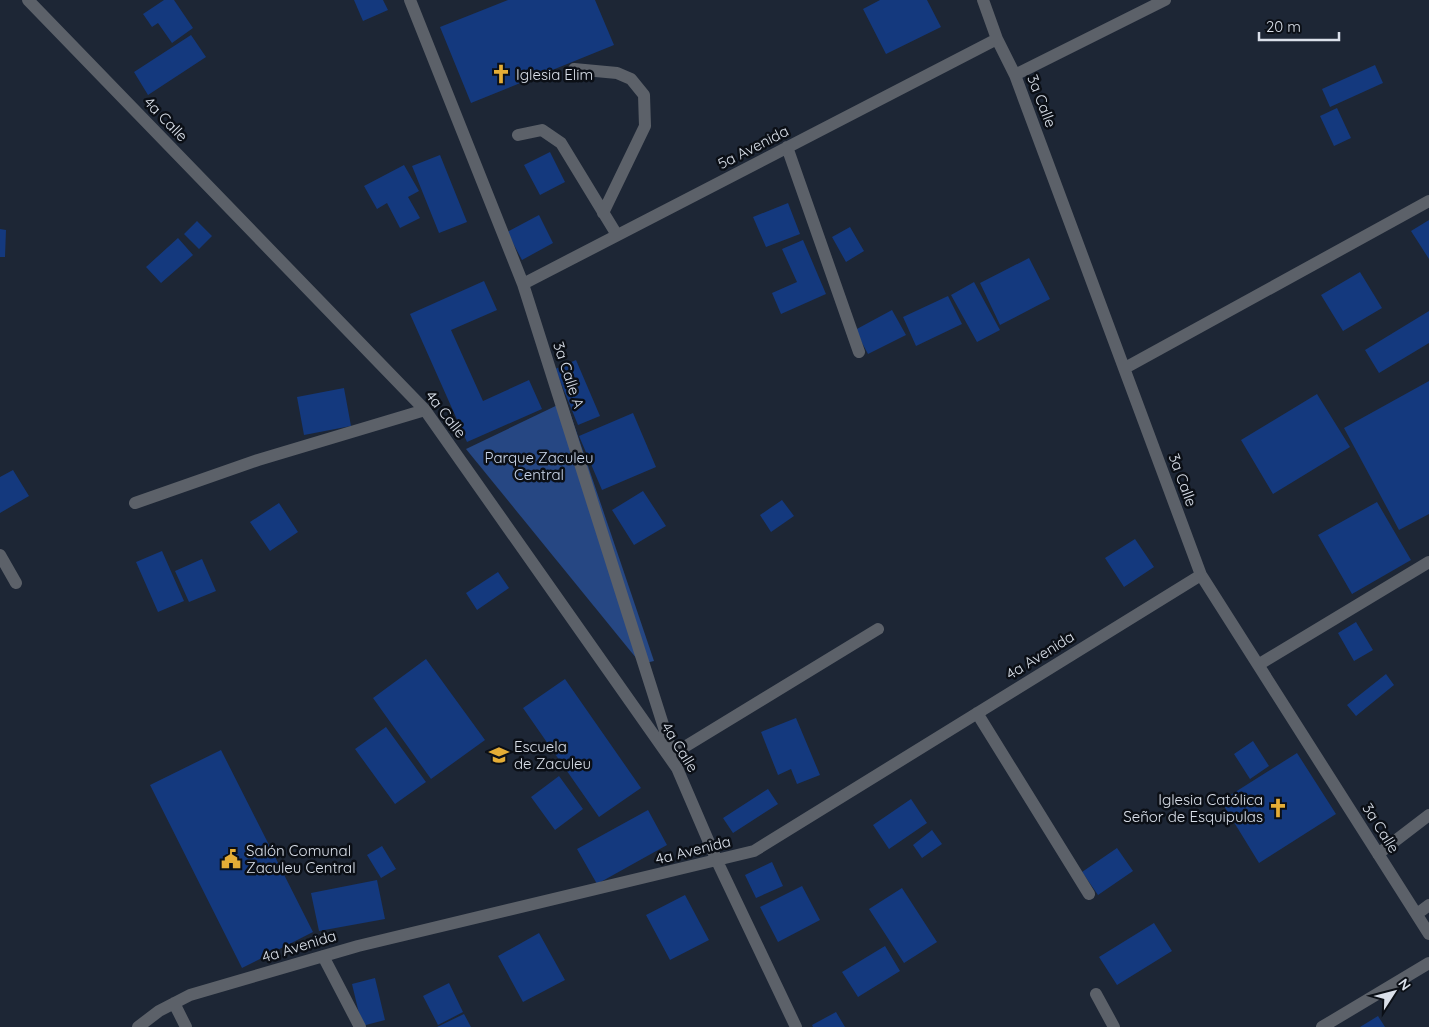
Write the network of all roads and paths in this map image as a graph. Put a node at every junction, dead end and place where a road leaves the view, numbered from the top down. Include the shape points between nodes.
1 (28, 0) edge
2 (410, 0) edge
3 (983, 0) edge
4 (1165, 0) edge
5 (997, 39) junction
6 (574, 69) dead end
7 (1015, 75) junction
8 (518, 135) dead end
9 (787, 147) junction
10 (1429, 200) edge
11 (604, 213) junction
12 (617, 235) junction
13 (523, 284) junction
14 (859, 352) dead end
15 (1125, 368) junction
16 (425, 410) junction
17 (135, 503) dead end
18 (0, 556) edge
19 (1429, 562) edge
20 (1201, 575) junction
21 (16, 583) dead end
22 (878, 629) dead end
23 (1258, 665) junction
24 (977, 713) junction
25 (673, 754) junction
26 (677, 768) junction
27 (1429, 815) edge
28 (1378, 854) junction
29 (718, 861) junction
30 (1089, 894) dead end
31 (1429, 905) edge
32 (1416, 914) junction
33 (1429, 934) edge
34 (323, 956) junction
35 (1429, 963) edge
36 (1096, 994) dead end
37 (174, 1004) junction
38 (138, 1027) edge
39 (186, 1027) edge
40 (360, 1027) edge
41 (796, 1027) edge
42 (1114, 1027) edge
43 (1322, 1027) edge

1 - 16 street, 4a Calle
2 - 13 street, 3a Calle A
3 - 5 street, 3a Calle
4 - 7 street
5 - 7 street, 3a Calle
5 - 9 street, 5a Avenida
6 - 11 street via 617,73 631,80 644,95 645,126
7 - 15 street, 3a Calle
8 - 11 street via 542,130 561,143
9 - 12 street, 5a Avenida
9 - 14 street
10 - 15 street
11 - 12 street
12 - 13 street, 5a Avenida
13 - 25 street, 3a Calle A
15 - 20 street, 3a Calle
16 - 17 street via 258,460
16 - 26 street, 4a Calle
18 - 21 street
19 - 23 street
20 - 23 street, 3a Calle
20 - 24 street, 4a Avenida
22 - 25 street
23 - 28 street, 3a Calle
24 - 29 street, 4a Avenida via 754,851
24 - 30 street
25 - 26 street, 3a Calle A
26 - 29 street, 4a Calle
27 - 28 street
28 - 32 street, 3a Calle
29 - 34 street, 4a Avenida
29 - 41 street, 4a Calle
31 - 32 street
32 - 33 street, 3a Calle
34 - 37 street, 4a Avenida via 190,995
34 - 40 street
35 - 43 street
36 - 42 street
37 - 38 street, 4a Avenida
37 - 39 street

